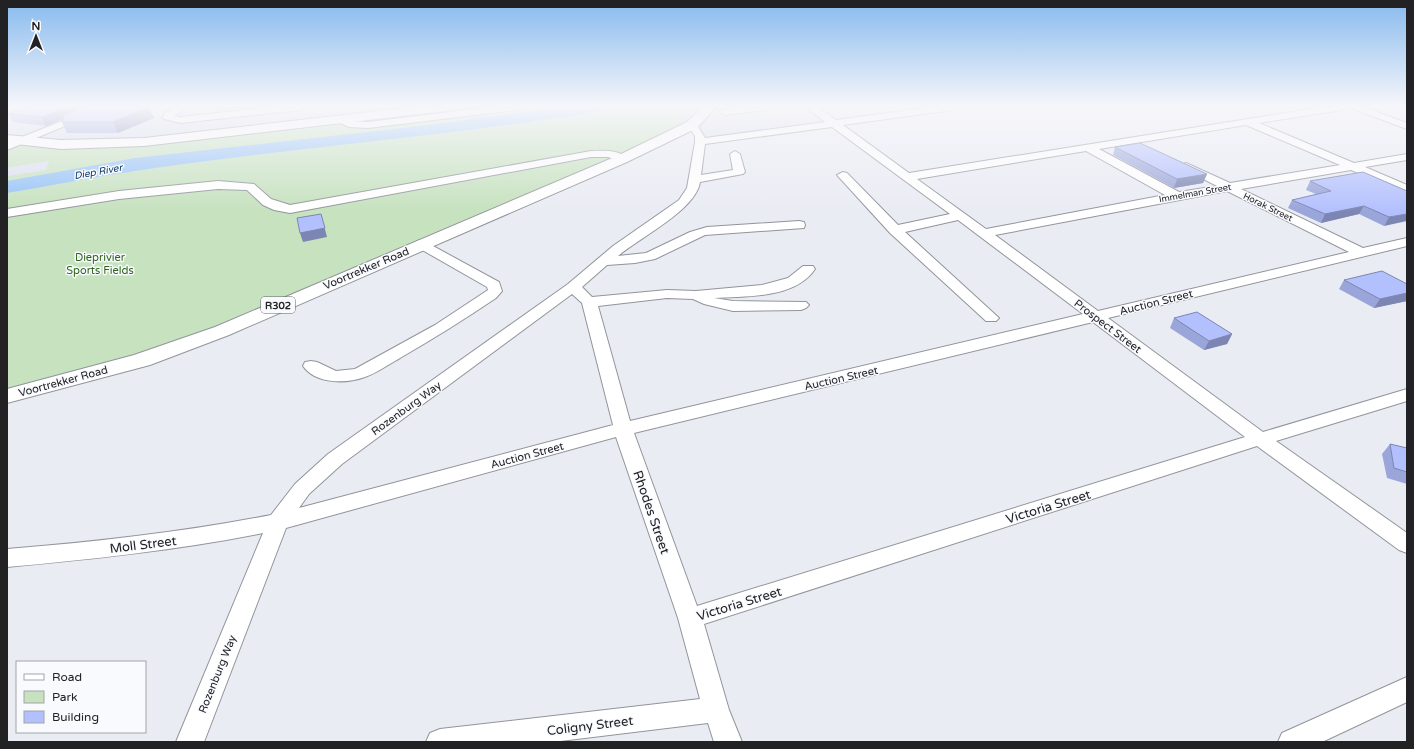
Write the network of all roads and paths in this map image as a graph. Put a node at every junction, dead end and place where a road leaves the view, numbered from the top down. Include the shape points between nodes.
1 (19, 142) edge
2 (51, 142) edge
3 (137, 142) edge
4 (656, 142) edge
5 (700, 142) edge
6 (858, 142) edge
7 (1121, 142) edge
8 (1138, 142) edge
9 (1295, 142) edge
10 (7, 147) edge
11 (1086, 147) junction
12 (1154, 150) edge
13 (735, 154) dead end
14 (1407, 157) edge
15 (622, 159) junction
16 (1175, 160) edge
17 (1356, 167) junction
18 (844, 175) dead end
19 (906, 177) junction
20 (694, 179) junction
21 (1229, 187) junction
22 (1407, 189) edge
23 (1177, 196) junction
24 (7, 213) edge
25 (960, 216) junction
26 (799, 225) dead end
27 (895, 230) junction
28 (984, 233) junction
29 (1407, 242) edge
30 (422, 244) junction
31 (1360, 252) junction
32 (604, 261) junction
33 (808, 269) dead end
34 (573, 287) junction
35 (695, 295) junction
36 (589, 302) junction
37 (801, 305) dead end
38 (1096, 317) junction
39 (991, 318) dead end
40 (311, 366) dead end
41 (1407, 395) edge
42 (7, 396) edge
43 (623, 429) junction
44 (1260, 439) junction
45 (278, 522) junction
46 (1407, 544) edge
47 (7, 558) edge
48 (690, 618) junction
49 (1407, 689) edge
50 (716, 710) junction
51 (190, 742) edge
52 (440, 742) edge
53 (728, 742) edge
54 (1292, 742) edge

1 - 10 street
2 - 3 main road via 69,144
4 - 15 main road, Voortrekker Road / R302
5 - 20 street, Rozenburg Way
6 - 19 street, Prospect Street
7 - 11 street
8 - 12 street
9 - 17 street
11 - 19 street
11 - 23 street
13 - 20 street via 739,172
14 - 17 street, Immelman Street
15 - 24 street via 610,154 591,154 290,209 278,208 267,202 250,187 218,185 119,195
15 - 30 main road, Voortrekker Road / R302
16 - 21 street, Horak Street
17 - 21 street, Immelman Street
17 - 22 street
18 - 27 street
19 - 25 street, Prospect Street
20 - 32 street, Rozenburg Way via 693,188 683,203
21 - 23 street, Immelman Street
21 - 31 street, Horak Street
23 - 28 street, Immelman Street
25 - 27 street
25 - 28 street, Prospect Street
26 - 32 street via 706,231 692,234 652,256
27 - 39 street
28 - 38 street, Prospect Street
29 - 31 street, Auction Street
30 - 40 street via 494,285 495,290 491,296 362,373 349,377 332,377
30 - 42 main road, Voortrekker Road / R302 via 215,333 142,360
31 - 38 street, Auction Street
32 - 34 street, Rozenburg Way
33 - 35 street via 793,281 781,286
34 - 36 street
34 - 45 street, Rozenburg Way via 335,460 302,489
35 - 36 street via 667,294
35 - 37 street via 733,306
36 - 43 street, Rhodes Street
38 - 43 street, Auction Street
38 - 44 street, Prospect Street
41 - 44 street, Victoria Street
43 - 45 street, Auction Street
43 - 48 street, Rhodes Street
44 - 46 street, Prospect Street
44 - 48 street, Victoria Street
45 - 47 street, Moll Street via 218,534 110,549
45 - 51 street, Rozenburg Way
48 - 50 street, Rhodes Street
49 - 54 street
50 - 52 street, Coligny Street
50 - 53 street, Rhodes Street

